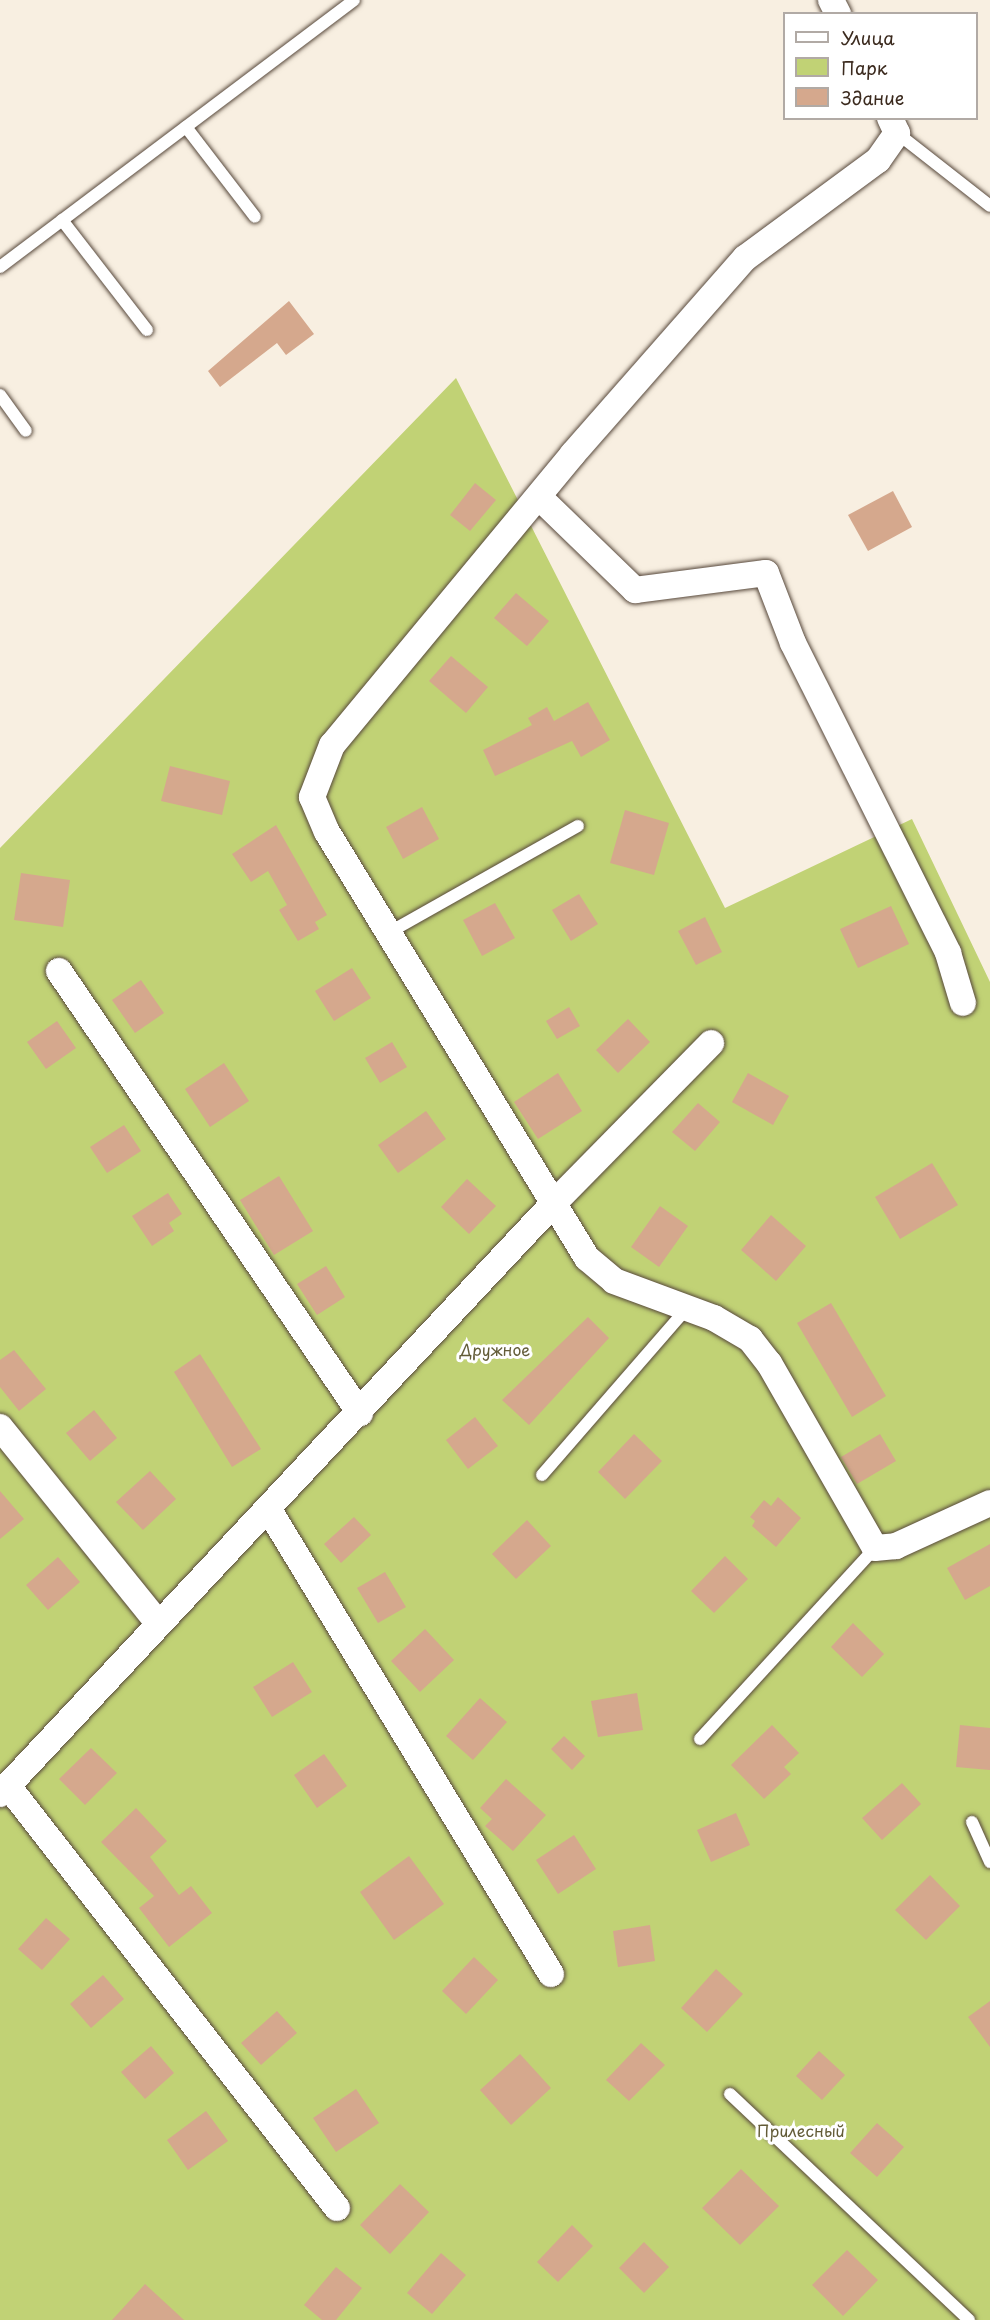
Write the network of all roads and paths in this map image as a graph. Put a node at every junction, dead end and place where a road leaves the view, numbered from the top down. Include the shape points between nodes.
1 (354, 0) edge
2 (894, 126) edge
3 (186, 127) junction
4 (990, 206) edge
5 (255, 217) dead end
6 (62, 220) junction
7 (0, 267) edge
8 (147, 330) dead end
9 (0, 395) edge
10 (27, 431) dead end
11 (539, 497) junction
12 (578, 826) dead end
13 (388, 933) junction
14 (59, 971) dead end
15 (963, 1003) dead end
16 (711, 1043) dead end
17 (552, 1205) junction
18 (687, 1308) junction
19 (360, 1413) junction
20 (0, 1427) edge
21 (542, 1475) dead end
22 (990, 1503) edge
23 (268, 1510) junction
24 (875, 1548) junction
25 (158, 1623) junction
26 (700, 1739) dead end
27 (4, 1790) edge
28 (972, 1822) dead end
29 (990, 1862) edge
30 (551, 1974) dead end
31 (730, 2094) dead end
32 (337, 2208) dead end
33 (969, 2320) edge

1 - 3 lane
2 - 4 lane
2 - 11 street via 878,160 745,258
3 - 5 lane
3 - 6 lane
6 - 7 lane
6 - 8 lane
9 - 10 lane
11 - 13 street via 332,745 312,797
11 - 15 street via 635,590 766,573 793,642 948,953
12 - 13 lane
13 - 17 street
14 - 19 street
16 - 17 street
17 - 18 street via 587,1258 614,1281
17 - 19 street
18 - 21 lane
18 - 24 street via 750,1338 769,1363
19 - 23 street
20 - 25 street
22 - 24 street via 896,1546
23 - 25 street
23 - 30 street
24 - 26 lane
25 - 27 street
27 - 32 street
28 - 29 lane
31 - 33 lane

